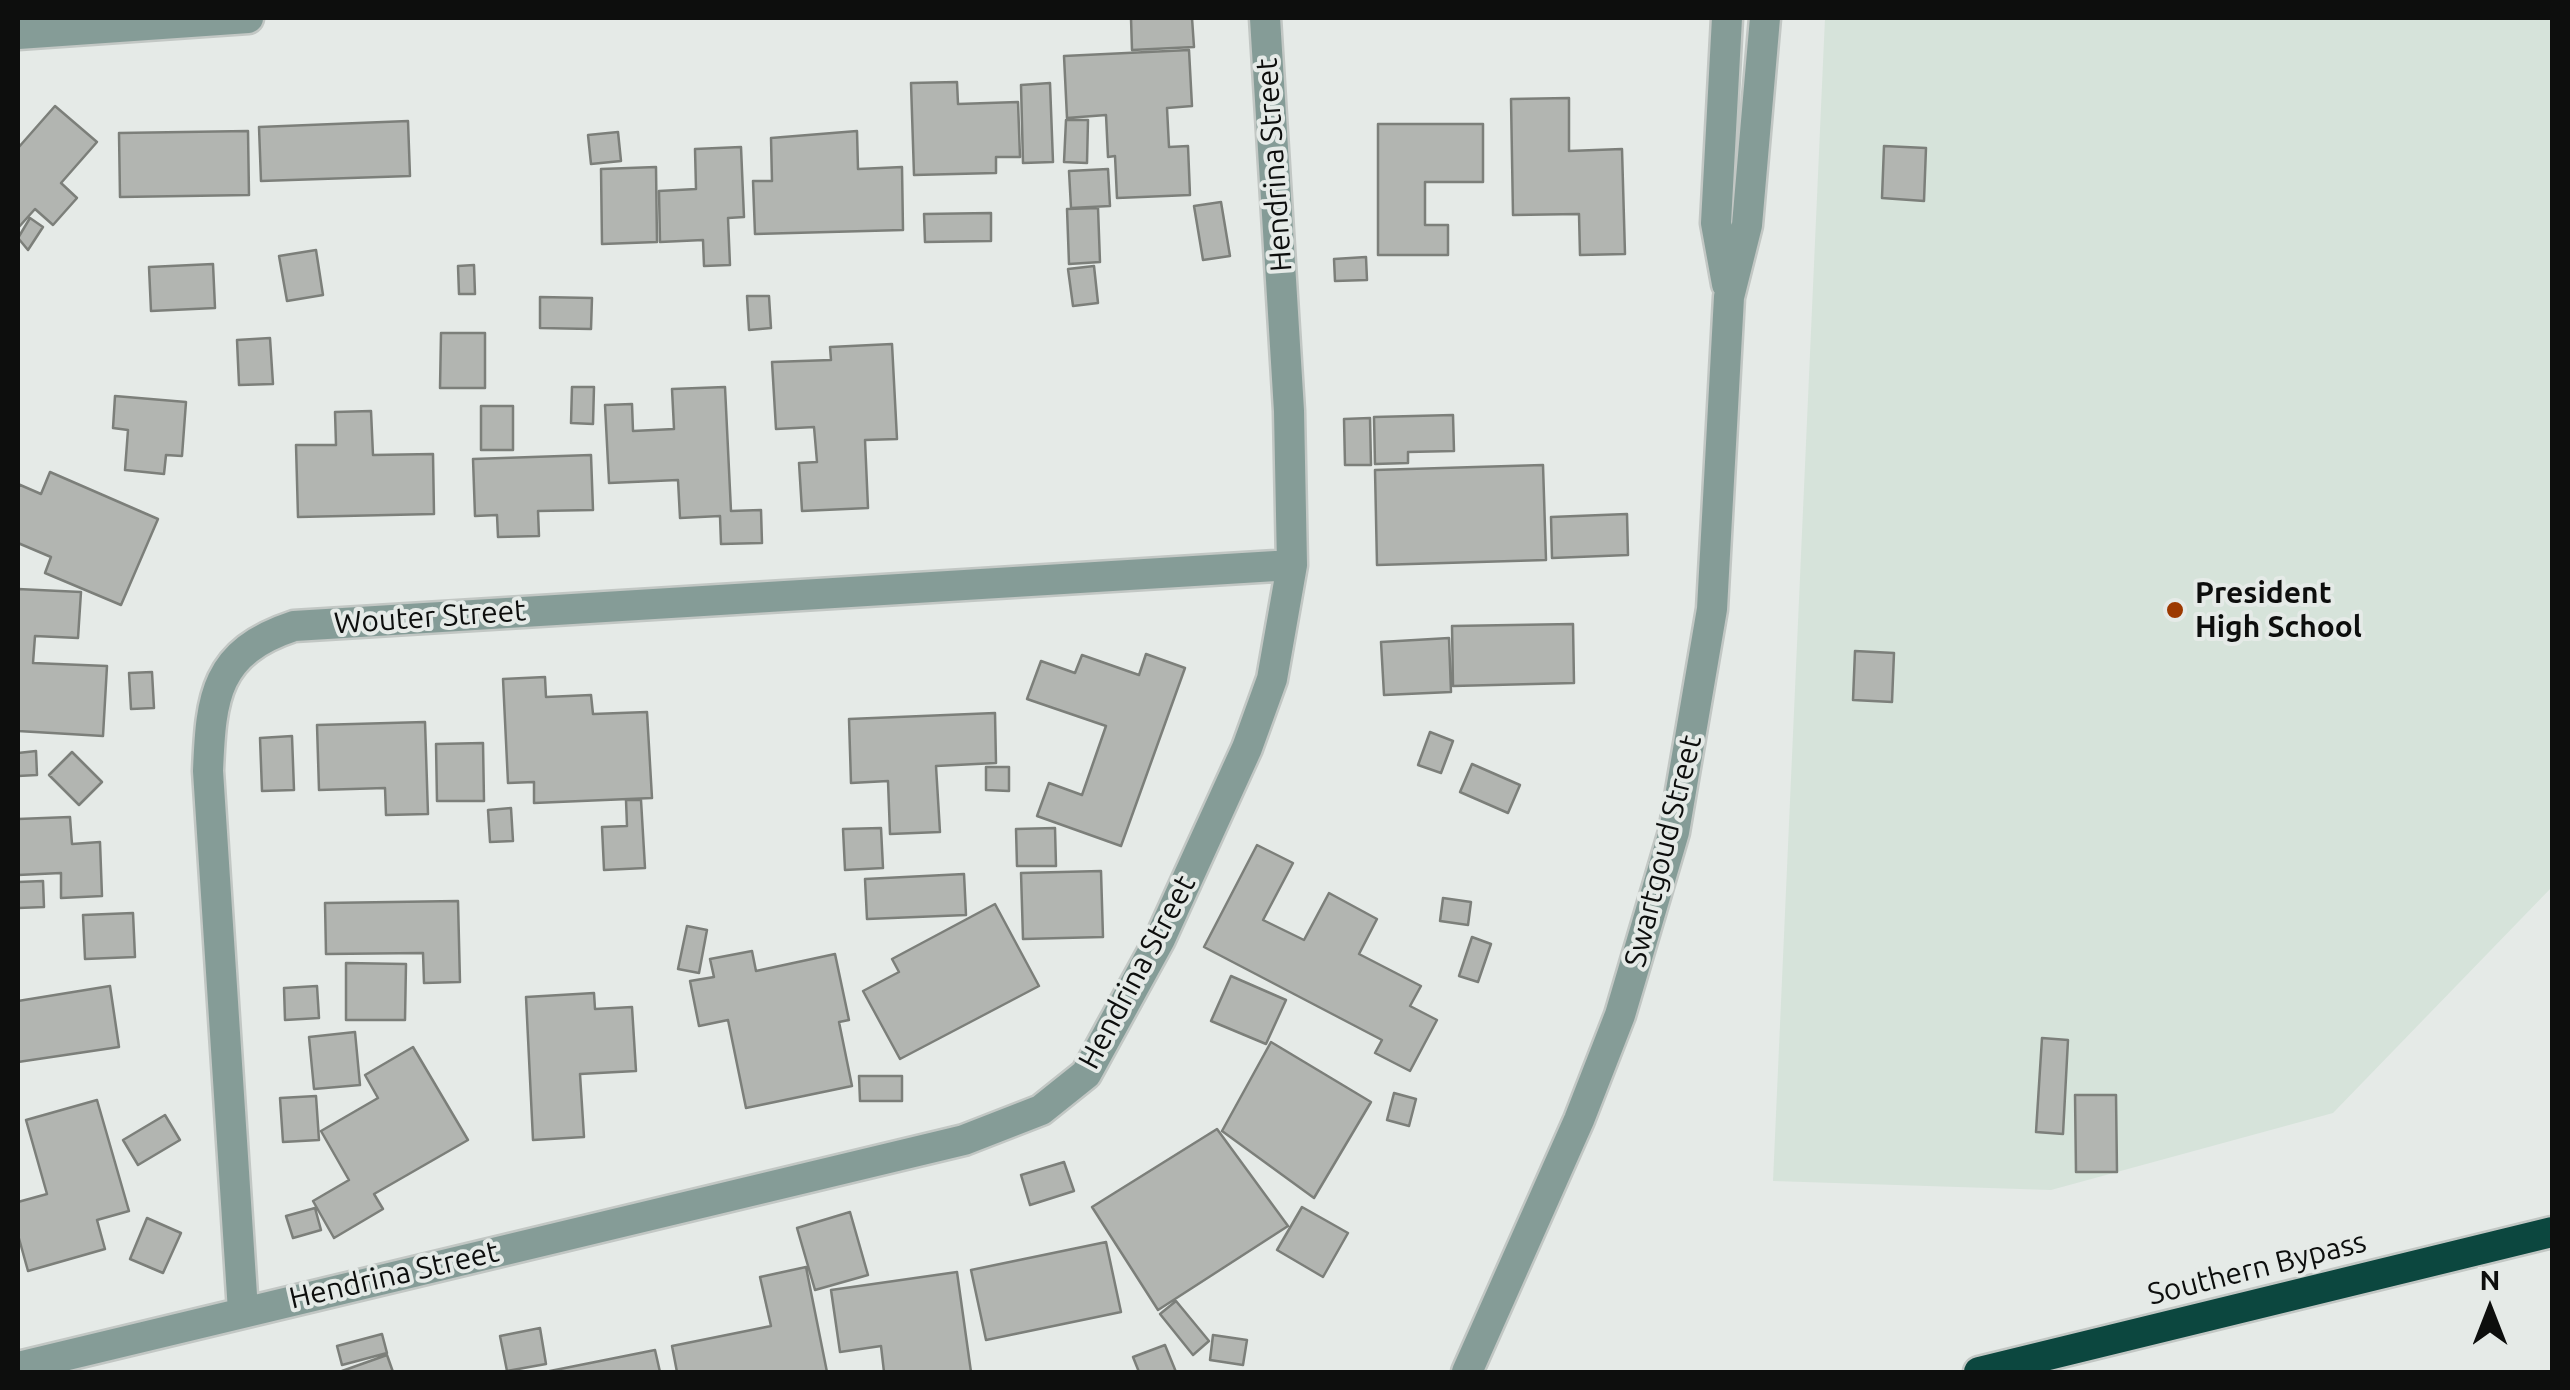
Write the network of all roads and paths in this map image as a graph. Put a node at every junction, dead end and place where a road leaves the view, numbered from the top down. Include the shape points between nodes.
1 (248, 18) edge
2 (1265, 18) edge
3 (1727, 18) edge
4 (1765, 18) edge
5 (18, 34) edge
6 (1729, 297) junction
7 (1292, 566) junction
8 (2552, 1232) edge
9 (242, 1311) junction
10 (18, 1366) edge
11 (1467, 1372) edge
12 (1979, 1372) edge

1 - 5 street
2 - 7 street, Hendrina Street
3 - 6 street, Swartgoud Street via 1716,223
4 - 6 street, Swartgoud Street via 1747,226
6 - 11 street, Swartgoud Street via 1712,610 1674,832 1620,1015
7 - 9 street, Hendrina Street via 1272,679 1247,748 1160,940 1100,1053 1071,1089 1041,1110 964,1140
7 - 9 street, Wouter Street via 294,626 251,646 233,660 216,691 208,770
8 - 12 highway, Southern Bypass
9 - 10 street, Hendrina Street

